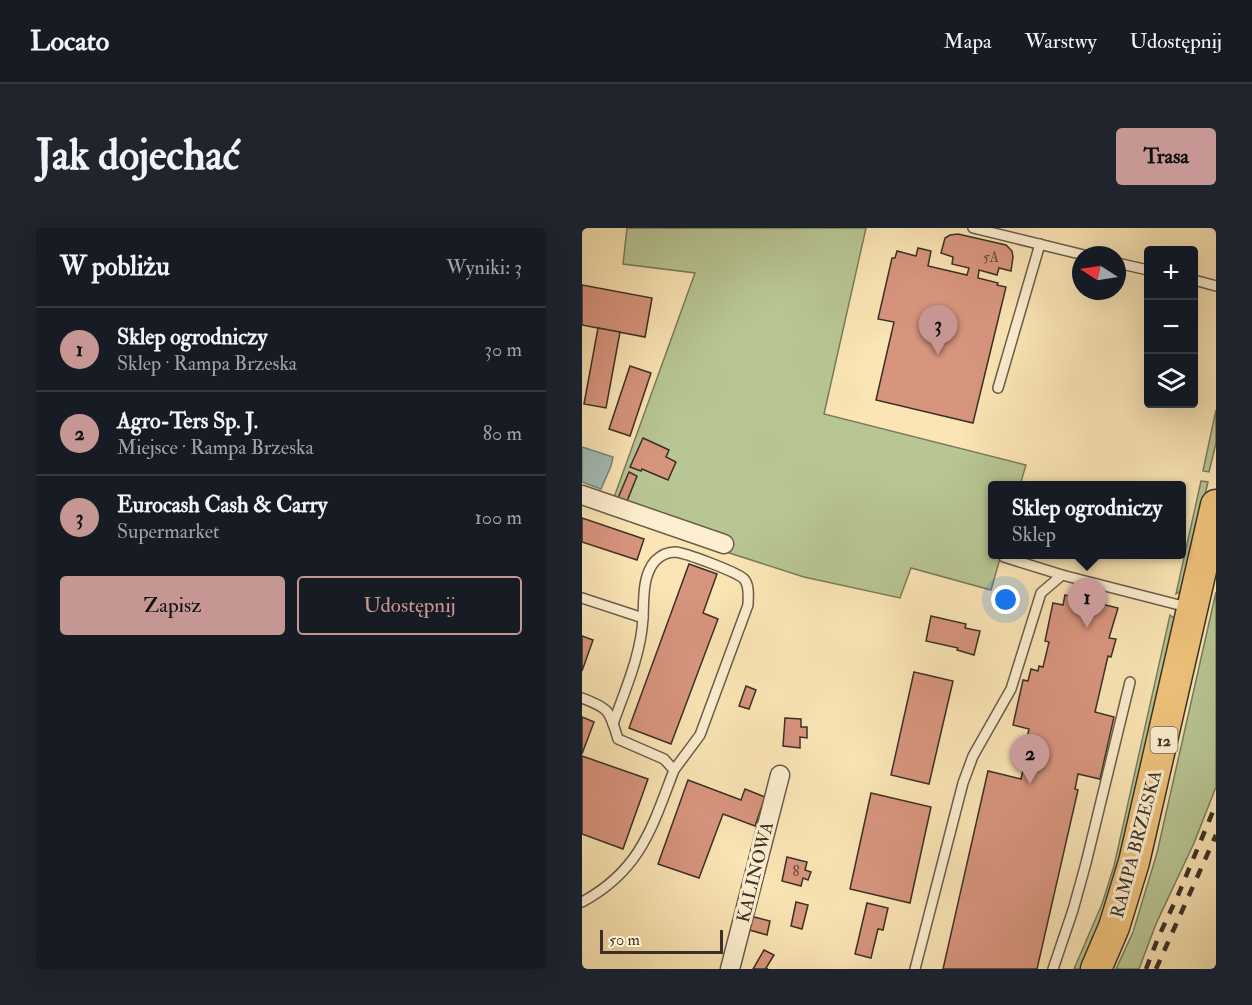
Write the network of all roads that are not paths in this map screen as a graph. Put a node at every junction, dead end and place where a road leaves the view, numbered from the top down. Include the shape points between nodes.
1 (973, 228) edge
2 (1040, 244) junction
3 (1072, 252) edge
4 (1126, 265) edge
5 (1144, 269) edge
6 (1198, 281) edge
7 (1216, 286) edge
8 (998, 388) dead end
9 (582, 495) edge
10 (1216, 505) edge
11 (724, 544) dead end
12 (1010, 559) edge
13 (1062, 576) junction
14 (582, 598) edge
15 (1192, 609) junction
16 (643, 618) junction
17 (1130, 682) dead end
18 (582, 698) edge
19 (613, 724) junction
20 (674, 770) junction
21 (780, 775) dead end
22 (582, 902) edge
23 (729, 969) edge
24 (915, 969) edge
25 (1053, 969) edge
26 (1096, 969) edge

1 - 2 lane
2 - 3 lane
2 - 8 lane
4 - 5 lane
6 - 7 lane
9 - 11 street
10 - 15 highway, RAMPA BRZESKA / 12
12 - 13 lane
13 - 15 lane
13 - 24 lane via 1041,593 1011,689 973,756
14 - 16 lane
15 - 26 highway, RAMPA BRZESKA / 12 via 1134,862
16 - 19 lane via 640,645
16 - 20 lane via 648,573 664,553 677,552 725,569 743,579 749,590 748,605 700,735
17 - 25 lane via 1086,863
18 - 19 lane via 603,706
19 - 20 lane via 618,739 664,759
20 - 22 lane via 636,857 598,894
21 - 23 street, KALINOWA

